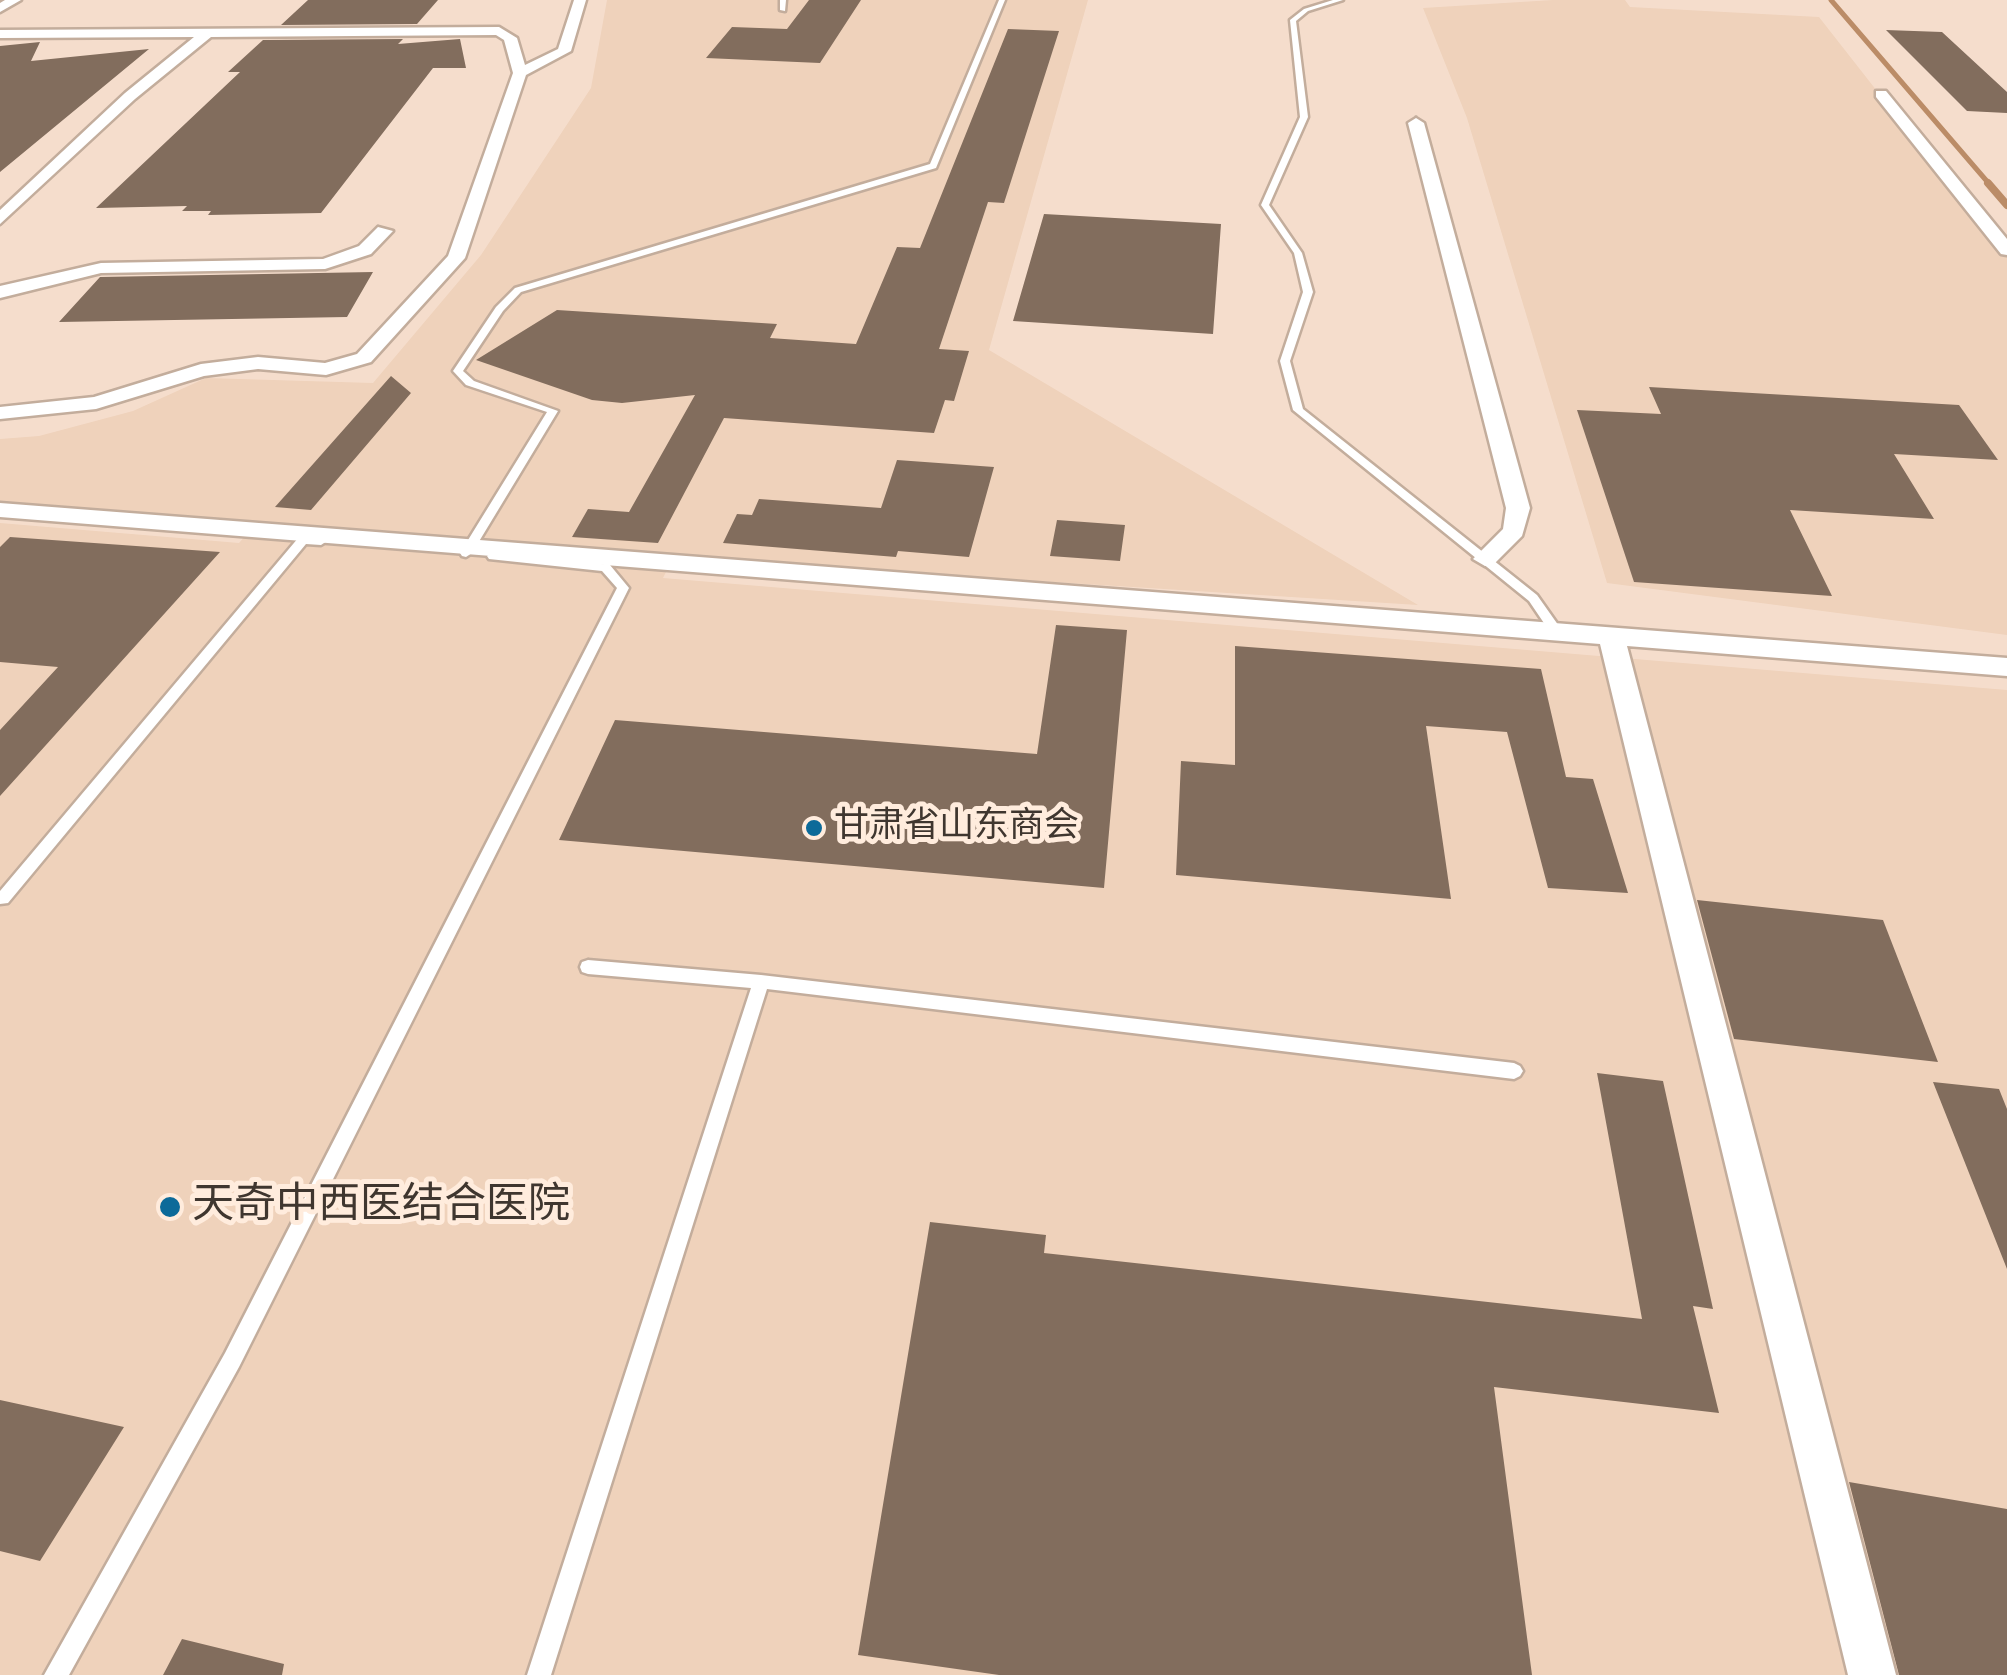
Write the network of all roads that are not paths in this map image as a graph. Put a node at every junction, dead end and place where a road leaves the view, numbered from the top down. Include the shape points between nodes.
1 (16, 0) edge
2 (580, 0) edge
3 (783, 0) edge
4 (1002, 0) edge
5 (1340, 0) edge
6 (0, 8) edge
7 (783, 10) dead end
8 (208, 33) junction
9 (0, 34) edge
10 (520, 72) junction
11 (1881, 94) dead end
12 (1416, 123) dead end
13 (0, 219) edge
14 (384, 232) dead end
15 (2007, 250) edge
16 (0, 292) edge
17 (0, 412) edge
18 (0, 510) edge
19 (468, 549) junction
20 (1485, 560) junction
21 (1556, 630) junction
22 (1612, 634) junction
23 (2007, 666) edge
24 (2, 898) edge
25 (588, 967) dead end
26 (762, 982) junction
27 (1514, 1071) dead end
28 (540, 1672) edge
29 (56, 1675) edge
30 (1872, 1675) edge

1 - 6 street
2 - 10 street via 564,51
3 - 7 lane
4 - 19 lane via 933,166 518,290 499,309 458,371 470,383 553,411
5 - 20 lane via 1292,20 1304,116 1265,204 1298,253 1308,292 1285,361 1298,410
8 - 9 street
8 - 10 street via 498,31 510,38
8 - 13 street via 130,96
10 - 17 street via 456,258 364,358 326,369 258,363 201,370 96,402
11 - 15 street
12 - 20 street via 1518,508 1514,531
14 - 16 street via 365,250 324,264 101,268
18 - 19 street
19 - 21 street
19 - 24 lane via 303,540
19 - 29 lane via 606,568 623,588 232,1360
20 - 21 lane via 1532,598
21 - 22 street
22 - 23 street
22 - 30 street
25 - 26 lane
26 - 27 lane
26 - 28 lane

